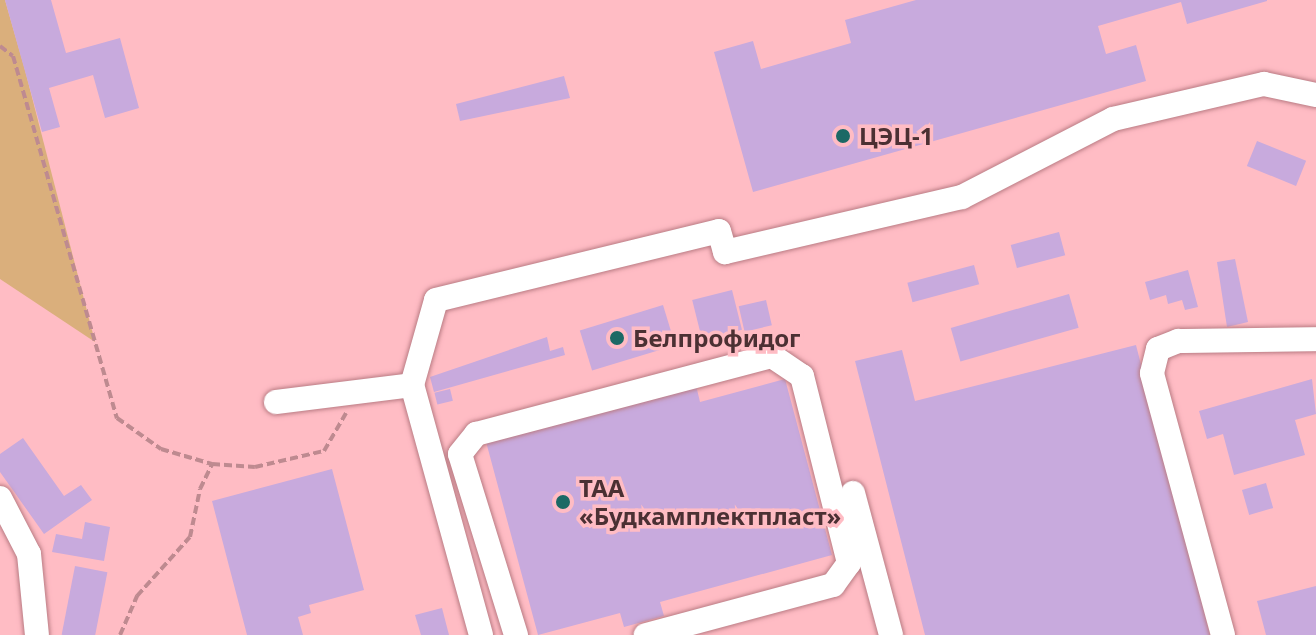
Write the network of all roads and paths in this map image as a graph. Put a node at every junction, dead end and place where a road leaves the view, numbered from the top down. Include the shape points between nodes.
1 (0, 46) edge
2 (1316, 95) edge
3 (1316, 339) edge
4 (412, 385) junction
5 (357, 393) junction
6 (276, 402) dead end
7 (212, 464) junction
8 (853, 493) dead end
9 (0, 498) edge
10 (37, 635) edge
11 (120, 635) edge
12 (481, 635) edge
13 (516, 635) edge
14 (646, 635) edge
15 (891, 635) edge
16 (1223, 635) edge

1 - 7 path via 13,56 117,418 161,449
2 - 4 lane via 1264,84 1128,115 962,197 725,252 719,231 436,300
3 - 16 lane via 1178,341 1158,349 1152,373
4 - 5 lane
4 - 12 lane
5 - 6 lane
5 - 7 path via 324,451 255,467
7 - 11 path via 200,489 190,537 137,596
8 - 15 lane
9 - 10 lane via 29,554
13 - 14 lane via 460,454 476,434 772,356 802,376 849,563 833,585

